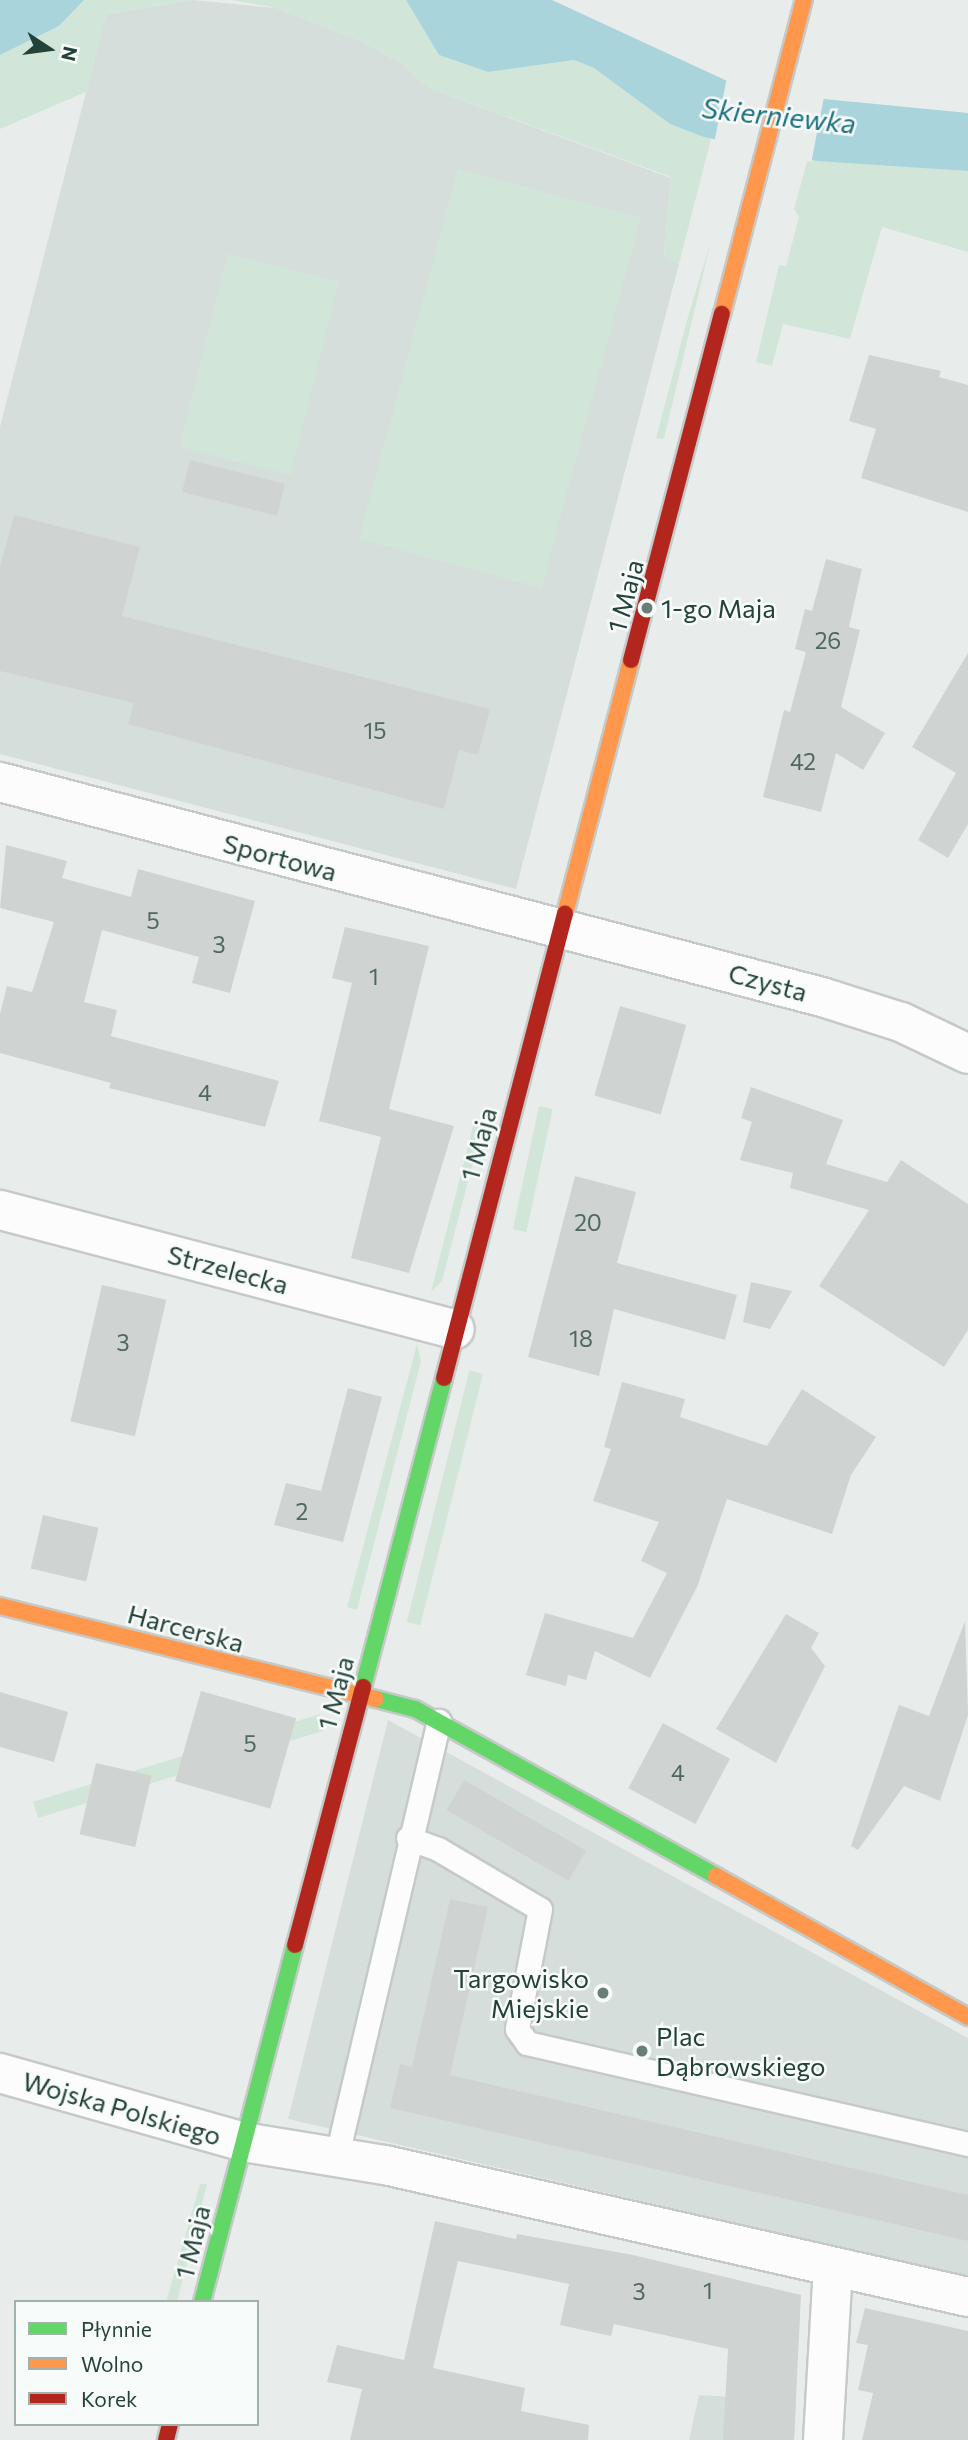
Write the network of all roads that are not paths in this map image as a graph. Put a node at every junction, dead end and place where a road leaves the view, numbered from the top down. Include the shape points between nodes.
1 (804, 0) edge
2 (0, 782) edge
3 (561, 927) junction
4 (968, 1054) edge
5 (0, 1210) edge
6 (455, 1329) junction
7 (0, 1606) edge
8 (359, 1696) junction
9 (439, 1721) junction
10 (408, 1838) junction
11 (968, 2017) edge
12 (0, 2073) edge
13 (244, 2142) junction
14 (968, 2144) edge
15 (337, 2155) junction
16 (833, 2267) junction
17 (968, 2297) edge
18 (203, 2300) edge
19 (823, 2440) edge

1 - 3 main road, 1 Maja
2 - 3 street, Sportowa
3 - 4 street, Czysta via 866,1010
3 - 6 main road, 1 Maja
5 - 6 street, Strzelecka
6 - 8 main road, 1 Maja
7 - 8 main road, Harcerska
8 - 9 main road via 402,1704
8 - 13 main road, 1 Maja
9 - 10 lane
9 - 11 main road
10 - 14 lane via 438,1849 540,1909 517,2029 527,2043
10 - 15 lane
12 - 13 street, Wojska Polskiego
13 - 15 street
13 - 18 main road, 1 Maja
15 - 16 street
16 - 17 street
16 - 19 street

